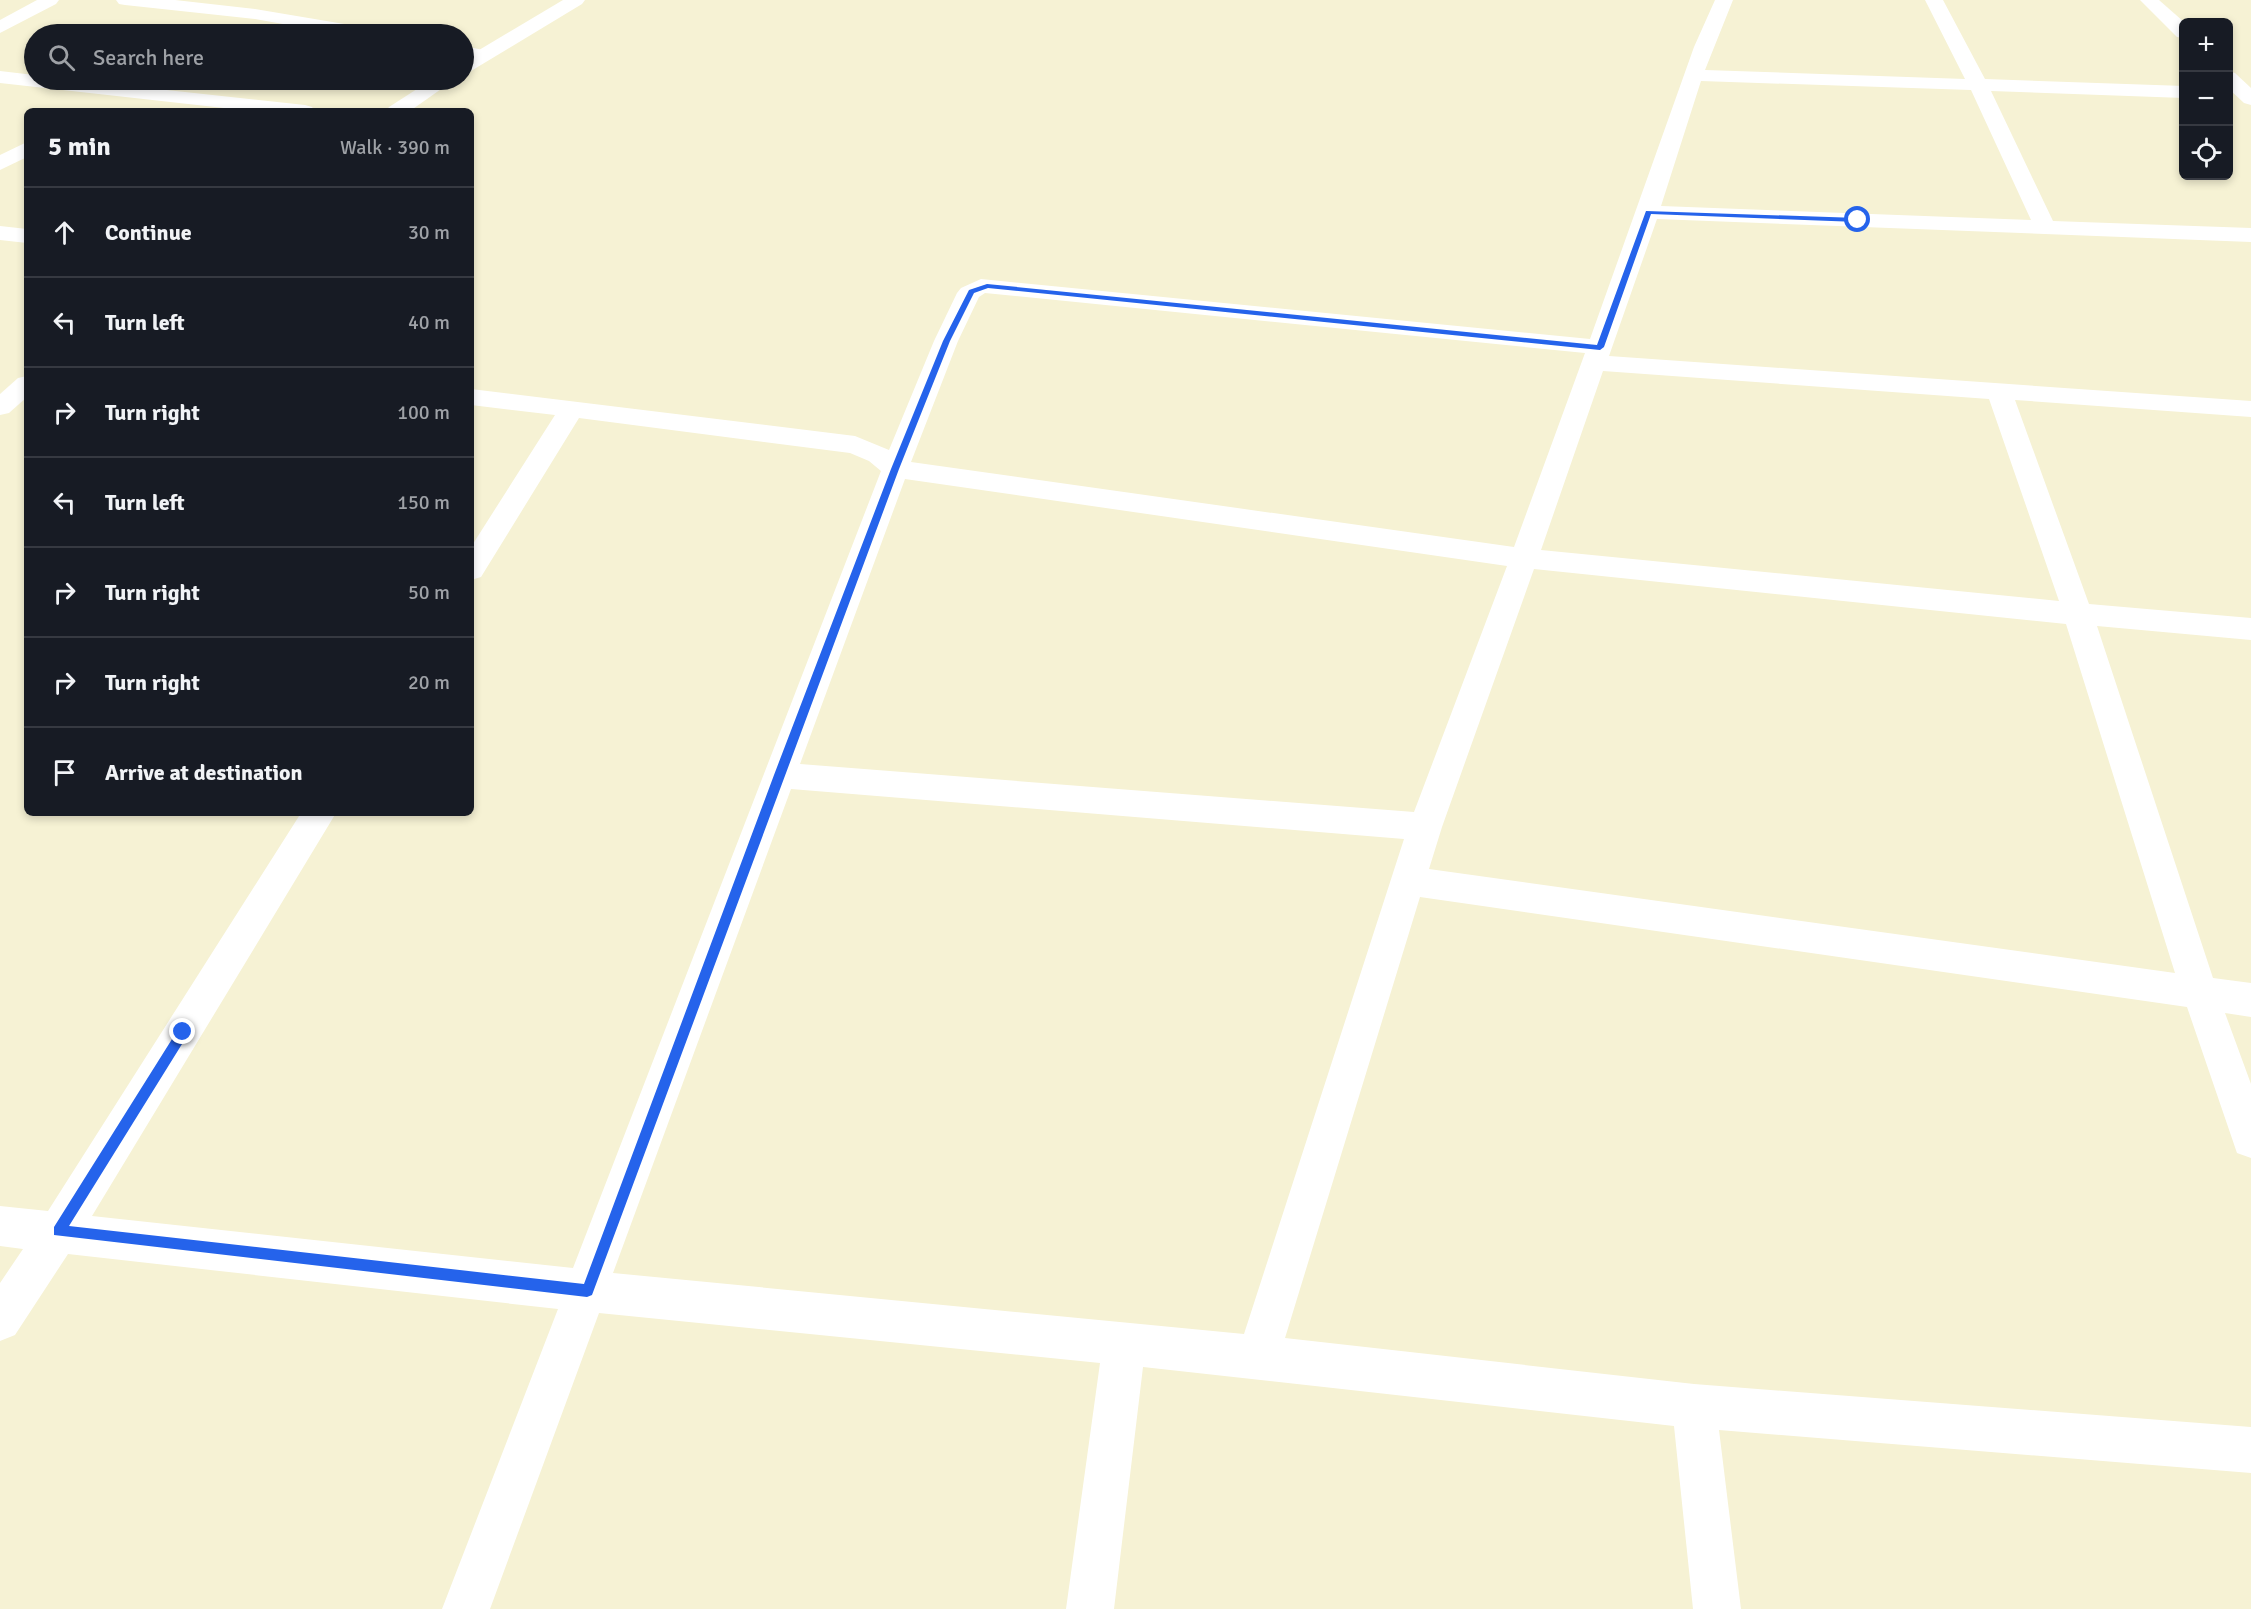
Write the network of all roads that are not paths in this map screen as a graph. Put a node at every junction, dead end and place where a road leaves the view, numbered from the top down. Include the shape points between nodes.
1 (50, 0) edge
2 (125, 0) edge
3 (279, 0) edge
4 (576, 0) edge
5 (1724, 0) edge
6 (1934, 0) edge
7 (2149, 0) edge
8 (255, 14) junction
9 (238, 24) edge
10 (312, 24) edge
11 (0, 27) edge
12 (2179, 28) edge
13 (474, 53) edge
14 (1694, 75) junction
15 (0, 77) edge
16 (24, 80) edge
17 (2233, 82) edge
18 (1978, 85) junction
19 (117, 90) edge
20 (429, 90) edge
21 (126, 91) junction
22 (2179, 92) edge
23 (2244, 95) edge
24 (100, 106) dead end
25 (278, 108) edge
26 (401, 108) edge
27 (24, 150) edge
28 (0, 164) edge
29 (1648, 212) junction
30 (2045, 227) junction
31 (0, 233) edge
32 (2251, 235) edge
33 (24, 236) edge
34 (1597, 355) junction
35 (24, 387) edge
36 (1999, 392) junction
37 (474, 397) edge
38 (0, 407) edge
39 (572, 409) junction
40 (2251, 409) edge
41 (895, 469) junction
42 (1524, 558) junction
43 (474, 565) edge
44 (2078, 614) junction
45 (2251, 629) edge
46 (778, 775) junction
47 (318, 816) edge
48 (1425, 827) junction
49 (1408, 881) junction
50 (2200, 993) junction
51 (2251, 1000) edge
52 (2251, 1139) edge
53 (0, 1226) edge
54 (59, 1231) junction
55 (587, 1291) junction
56 (0, 1320) edge
57 (1124, 1344) junction
58 (1258, 1357) junction
59 (1694, 1406) junction
60 (2251, 1450) edge
61 (466, 1609) edge
62 (1090, 1609) edge
63 (1717, 1609) edge

1 - 11 street
2 - 8 street
3 - 8 street
4 - 13 street
5 - 14 street
6 - 18 street
7 - 12 street
8 - 9 street
8 - 10 street
14 - 18 street
14 - 29 street
15 - 16 street
17 - 23 street
18 - 22 street
18 - 30 street
19 - 21 street
20 - 26 street
21 - 24 street
21 - 25 street
27 - 28 street
29 - 30 street
29 - 34 street
30 - 32 street
31 - 33 street
34 - 36 street
34 - 41 street via 981,286 969,293 946,341
34 - 42 street
35 - 38 street
36 - 40 street
36 - 44 street
37 - 39 street
39 - 41 street via 855,445 878,455
39 - 43 street
41 - 42 street
41 - 46 street
42 - 44 street
42 - 48 street
44 - 45 street
44 - 50 street
46 - 48 street
46 - 55 street
47 - 54 street
48 - 49 street
49 - 50 street
49 - 58 street
50 - 51 street
50 - 52 street
53 - 54 street
54 - 55 street
54 - 56 street
55 - 57 street
55 - 61 street
57 - 58 street
57 - 62 street
58 - 59 street
59 - 60 street
59 - 63 street

